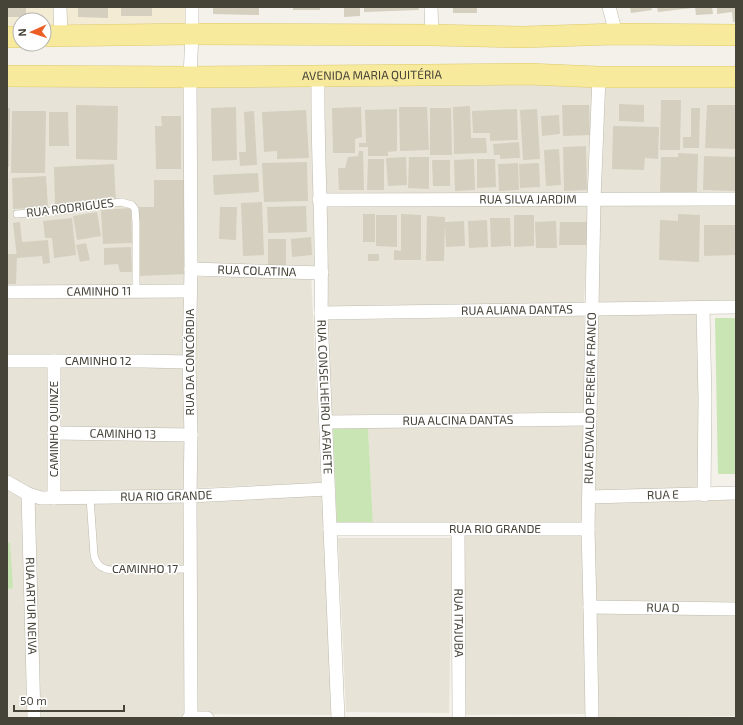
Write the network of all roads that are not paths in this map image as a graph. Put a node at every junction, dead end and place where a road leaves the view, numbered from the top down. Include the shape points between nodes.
1 (60, 7) edge
2 (192, 7) edge
3 (431, 7) edge
4 (609, 7) edge
5 (192, 34) junction
6 (616, 34) junction
7 (432, 35) junction
8 (736, 35) edge
9 (53, 36) edge
10 (7, 76) edge
11 (318, 76) junction
12 (190, 77) junction
13 (599, 77) junction
14 (736, 77) edge
15 (736, 198) edge
16 (594, 199) junction
17 (319, 200) junction
18 (17, 214) dead end
19 (191, 269) junction
20 (322, 273) junction
21 (190, 291) junction
22 (7, 292) edge
23 (136, 292) junction
24 (736, 307) edge
25 (703, 308) junction
26 (592, 309) junction
27 (321, 313) junction
28 (7, 361) edge
29 (54, 361) junction
30 (189, 362) junction
31 (590, 419) junction
32 (326, 422) junction
33 (54, 433) junction
34 (191, 435) junction
35 (7, 482) edge
36 (328, 489) junction
37 (736, 493) edge
38 (28, 494) junction
39 (704, 495) junction
40 (190, 496) junction
41 (589, 497) junction
42 (54, 498) junction
43 (90, 498) junction
44 (330, 529) junction
45 (458, 529) junction
46 (588, 529) junction
47 (190, 569) junction
48 (590, 607) junction
49 (736, 609) edge
50 (34, 718) edge
51 (190, 718) edge
52 (207, 718) edge
53 (338, 718) edge
54 (459, 718) edge
55 (592, 718) edge

1 - 9 street
2 - 5 street, RUA DA CONCÓRDIA
3 - 7 street
4 - 6 street
5 - 7 main road
5 - 9 main road
5 - 12 street, RUA DA CONCÓRDIA
6 - 7 main road via 523,37
6 - 8 main road
10 - 12 main road, AVENIDA MARIA QUITÉRIA
11 - 12 main road, AVENIDA MARIA QUITÉRIA
11 - 13 main road, AVENIDA MARIA QUITÉRIA via 528,74
11 - 17 street, RUA CONSELHEIRO LAFAIETE
12 - 19 street, RUA DA CONCÓRDIA
13 - 14 main road, AVENIDA MARIA QUITÉRIA
13 - 16 street, RUA EDVALDO PEREIRA FRANCO
15 - 16 street, RUA SILVA JARDIM
16 - 17 street, RUA SILVA JARDIM
16 - 26 street, RUA EDVALDO PEREIRA FRANCO
17 - 20 street, RUA CONSELHEIRO LAFAIETE
18 - 23 lane, RUA RODRIGUES via 122,202 132,205 135,209 136,223
19 - 20 street, RUA COLATINA
19 - 21 street, RUA DA CONCÓRDIA
20 - 27 street, RUA CONSELHEIRO LAFAIETE
21 - 23 street, CAMINHO 11
21 - 30 street, RUA DA CONCÓRDIA
22 - 23 street, CAMINHO 11
24 - 25 street, RUA ALIANA DANTAS
25 - 26 street, RUA ALIANA DANTAS
25 - 39 street
26 - 27 street, RUA ALIANA DANTAS
26 - 31 street, RUA EDVALDO PEREIRA FRANCO
27 - 32 street, RUA CONSELHEIRO LAFAIETE
28 - 29 street, CAMINHO 12
29 - 30 street, CAMINHO 12
29 - 33 street, CAMINHO QUINZE
30 - 34 street, RUA DA CONCÓRDIA
31 - 32 street, RUA ALCINA DANTAS
31 - 41 street, RUA EDVALDO PEREIRA FRANCO
32 - 36 street, RUA CONSELHEIRO LAFAIETE
33 - 34 street, CAMINHO 13
33 - 42 street, CAMINHO QUINZE
34 - 40 street, RUA DA CONCÓRDIA
35 - 38 street, RUA RIO GRANDE
36 - 40 street, RUA RIO GRANDE
36 - 44 street, RUA CONSELHEIRO LAFAIETE
37 - 39 street, RUA E
38 - 42 street, RUA RIO GRANDE
38 - 50 street, RUA ARTUR NEIVA
39 - 41 street, RUA E
40 - 43 street, RUA RIO GRANDE
40 - 47 street, RUA DA CONCÓRDIA
41 - 46 street, RUA EDVALDO PEREIRA FRANCO
42 - 43 street, RUA RIO GRANDE
43 - 47 lane, CAMINHO 17 via 94,555 98,565 107,570
44 - 45 street, RUA RIO GRANDE
44 - 53 street, RUA CONSELHEIRO LAFAIETE
45 - 46 street, RUA RIO GRANDE
45 - 54 street, RUA ITAJUBA
46 - 48 street, RUA EDVALDO PEREIRA FRANCO
47 - 51 street, RUA DA CONCÓRDIA
48 - 49 street, RUA D
48 - 55 street, RUA EDVALDO PEREIRA FRANCO
51 - 52 street

